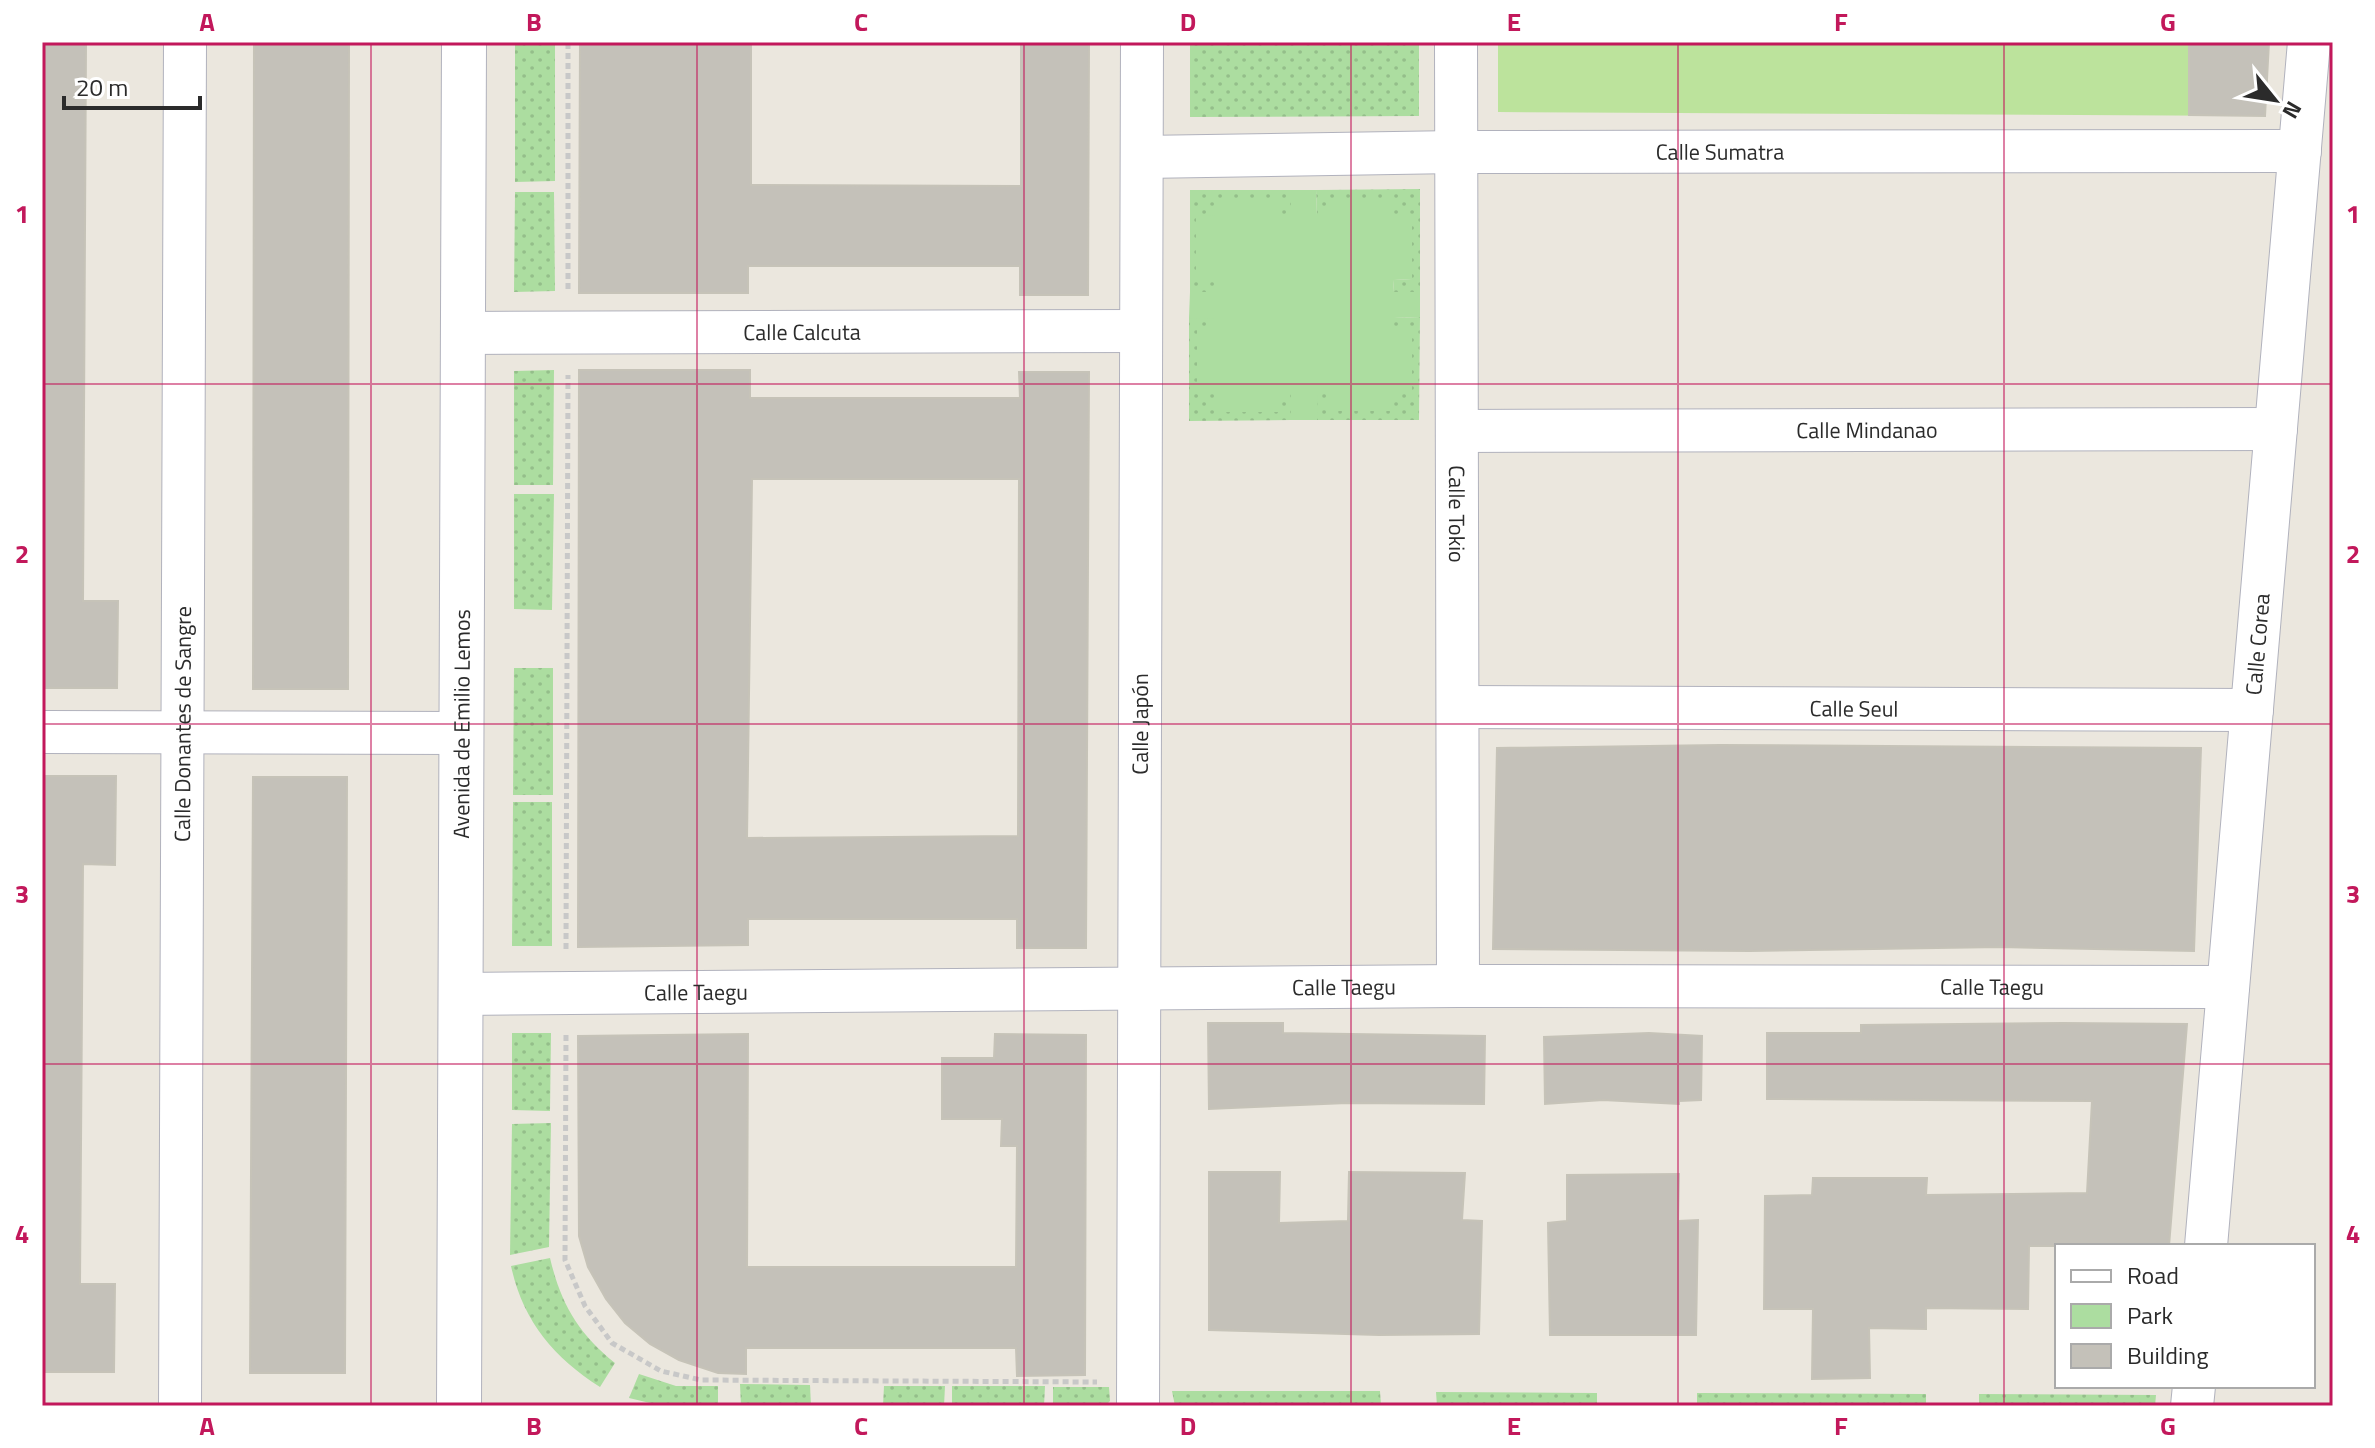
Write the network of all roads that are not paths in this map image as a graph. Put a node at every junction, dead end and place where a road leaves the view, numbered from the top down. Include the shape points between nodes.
1 (185, 42) edge
2 (464, 42) edge
3 (1142, 42) edge
4 (1456, 42) edge
5 (2309, 42) edge
6 (2300, 151) junction
7 (1456, 152) junction
8 (1142, 157) junction
9 (1141, 331) junction
10 (462, 333) junction
11 (2276, 429) junction
12 (1457, 431) junction
13 (1458, 707) junction
14 (2252, 710) junction
15 (42, 732) edge
16 (182, 732) junction
17 (461, 733) junction
18 (1458, 986) junction
19 (2228, 987) junction
20 (1139, 988) junction
21 (460, 994) junction
22 (2206, 1244) edge
23 (180, 1406) edge
24 (459, 1406) edge
25 (1138, 1406) edge

1 - 16 street, Calle Donantes de Sangre
2 - 10 street, Avenida de Emilio Lemos
3 - 8 street, Calle Japón
4 - 7 street, Calle Tokio
5 - 6 street, Calle Corea
6 - 7 street, Calle Sumatra
6 - 11 street, Calle Corea
7 - 8 street, Calle Sumatra
7 - 12 street, Calle Tokio
8 - 9 street, Calle Japón
9 - 10 street, Calle Calcuta
9 - 20 street, Calle Japón
10 - 17 street, Avenida de Emilio Lemos
11 - 12 street, Calle Mindanao
11 - 14 street, Calle Corea
12 - 13 street, Calle Tokio
13 - 14 street, Calle Seul
13 - 18 street, Calle Tokio
14 - 19 street, Calle Corea
15 - 16 street
16 - 17 street
16 - 23 street, Calle Donantes de Sangre
17 - 21 street, Avenida de Emilio Lemos
18 - 19 street, Calle Taegu
18 - 20 street, Calle Taegu
19 - 22 street, Calle Corea
20 - 21 street, Calle Taegu
20 - 25 street, Calle Japón
21 - 24 street, Avenida de Emilio Lemos

